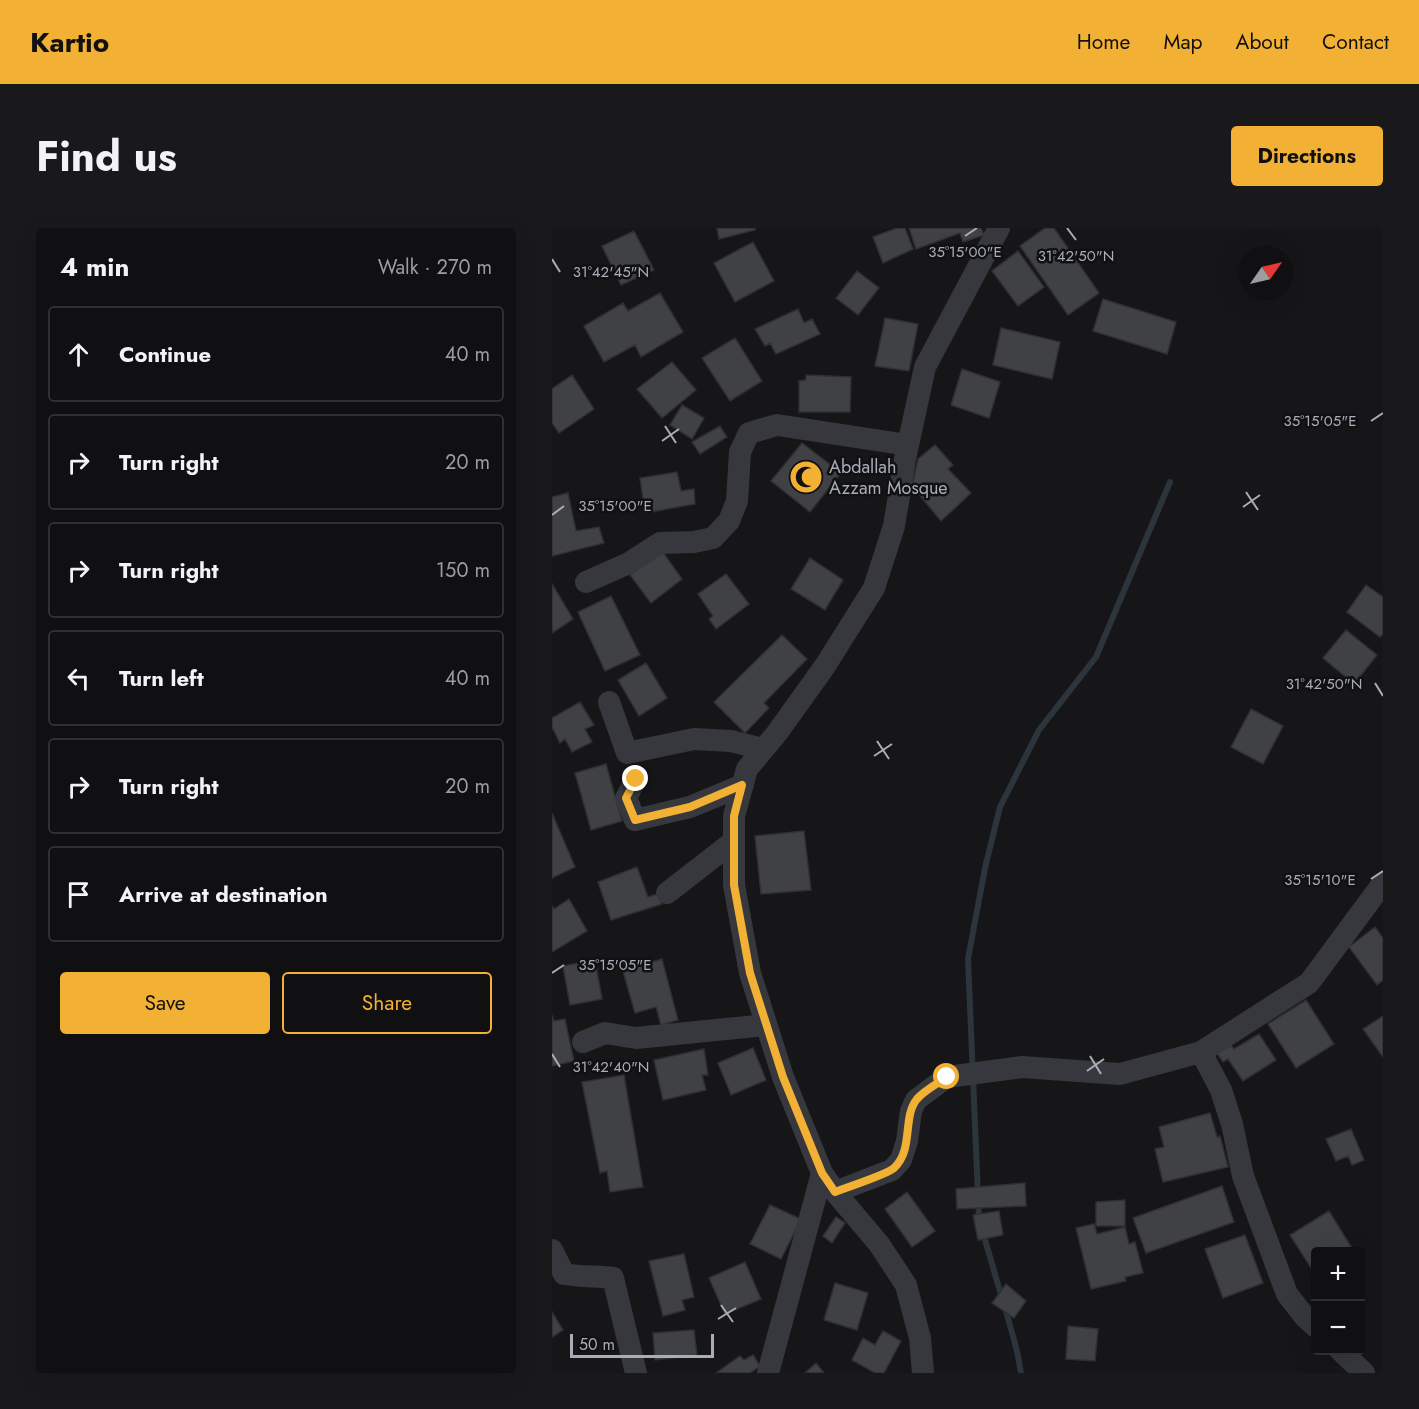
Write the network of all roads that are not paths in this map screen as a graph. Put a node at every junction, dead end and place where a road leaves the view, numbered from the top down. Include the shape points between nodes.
1 (999, 228) edge
2 (908, 445) junction
3 (586, 582) dead end
4 (609, 702) dead end
5 (763, 749) junction
6 (636, 779) dead end
7 (742, 785) junction
8 (734, 841) junction
9 (1383, 883) edge
10 (667, 893) dead end
11 (766, 1025) junction
12 (583, 1042) dead end
13 (1201, 1052) junction
14 (822, 1173) junction
15 (835, 1192) junction
16 (552, 1250) edge
17 (1311, 1322) edge
18 (1345, 1355) edge
19 (636, 1373) edge
20 (768, 1373) edge
21 (923, 1373) edge
22 (1364, 1373) edge

1 - 2 street via 925,367
2 - 3 street via 777,425 749,433 740,452 737,501 729,520 713,538 660,543 629,563
2 - 5 street via 894,526 874,588 825,666
4 - 5 street via 627,753 694,739 731,741
5 - 7 street via 747,770
6 - 7 street via 626,798 635,820 690,807
7 - 8 street via 734,816
8 - 10 street
8 - 11 street via 734,885 750,973
9 - 13 street via 1309,983
11 - 12 street via 636,1038 605,1033
11 - 14 street
13 - 15 street via 1120,1074 1022,1067 947,1077 916,1100 901,1160 892,1170
13 - 17 street via 1221,1090 1233,1124 1243,1176 1287,1294
14 - 15 street
14 - 20 street
15 - 21 street via 879,1244 906,1285 920,1338
16 - 19 street via 564,1274 613,1278
18 - 22 street

